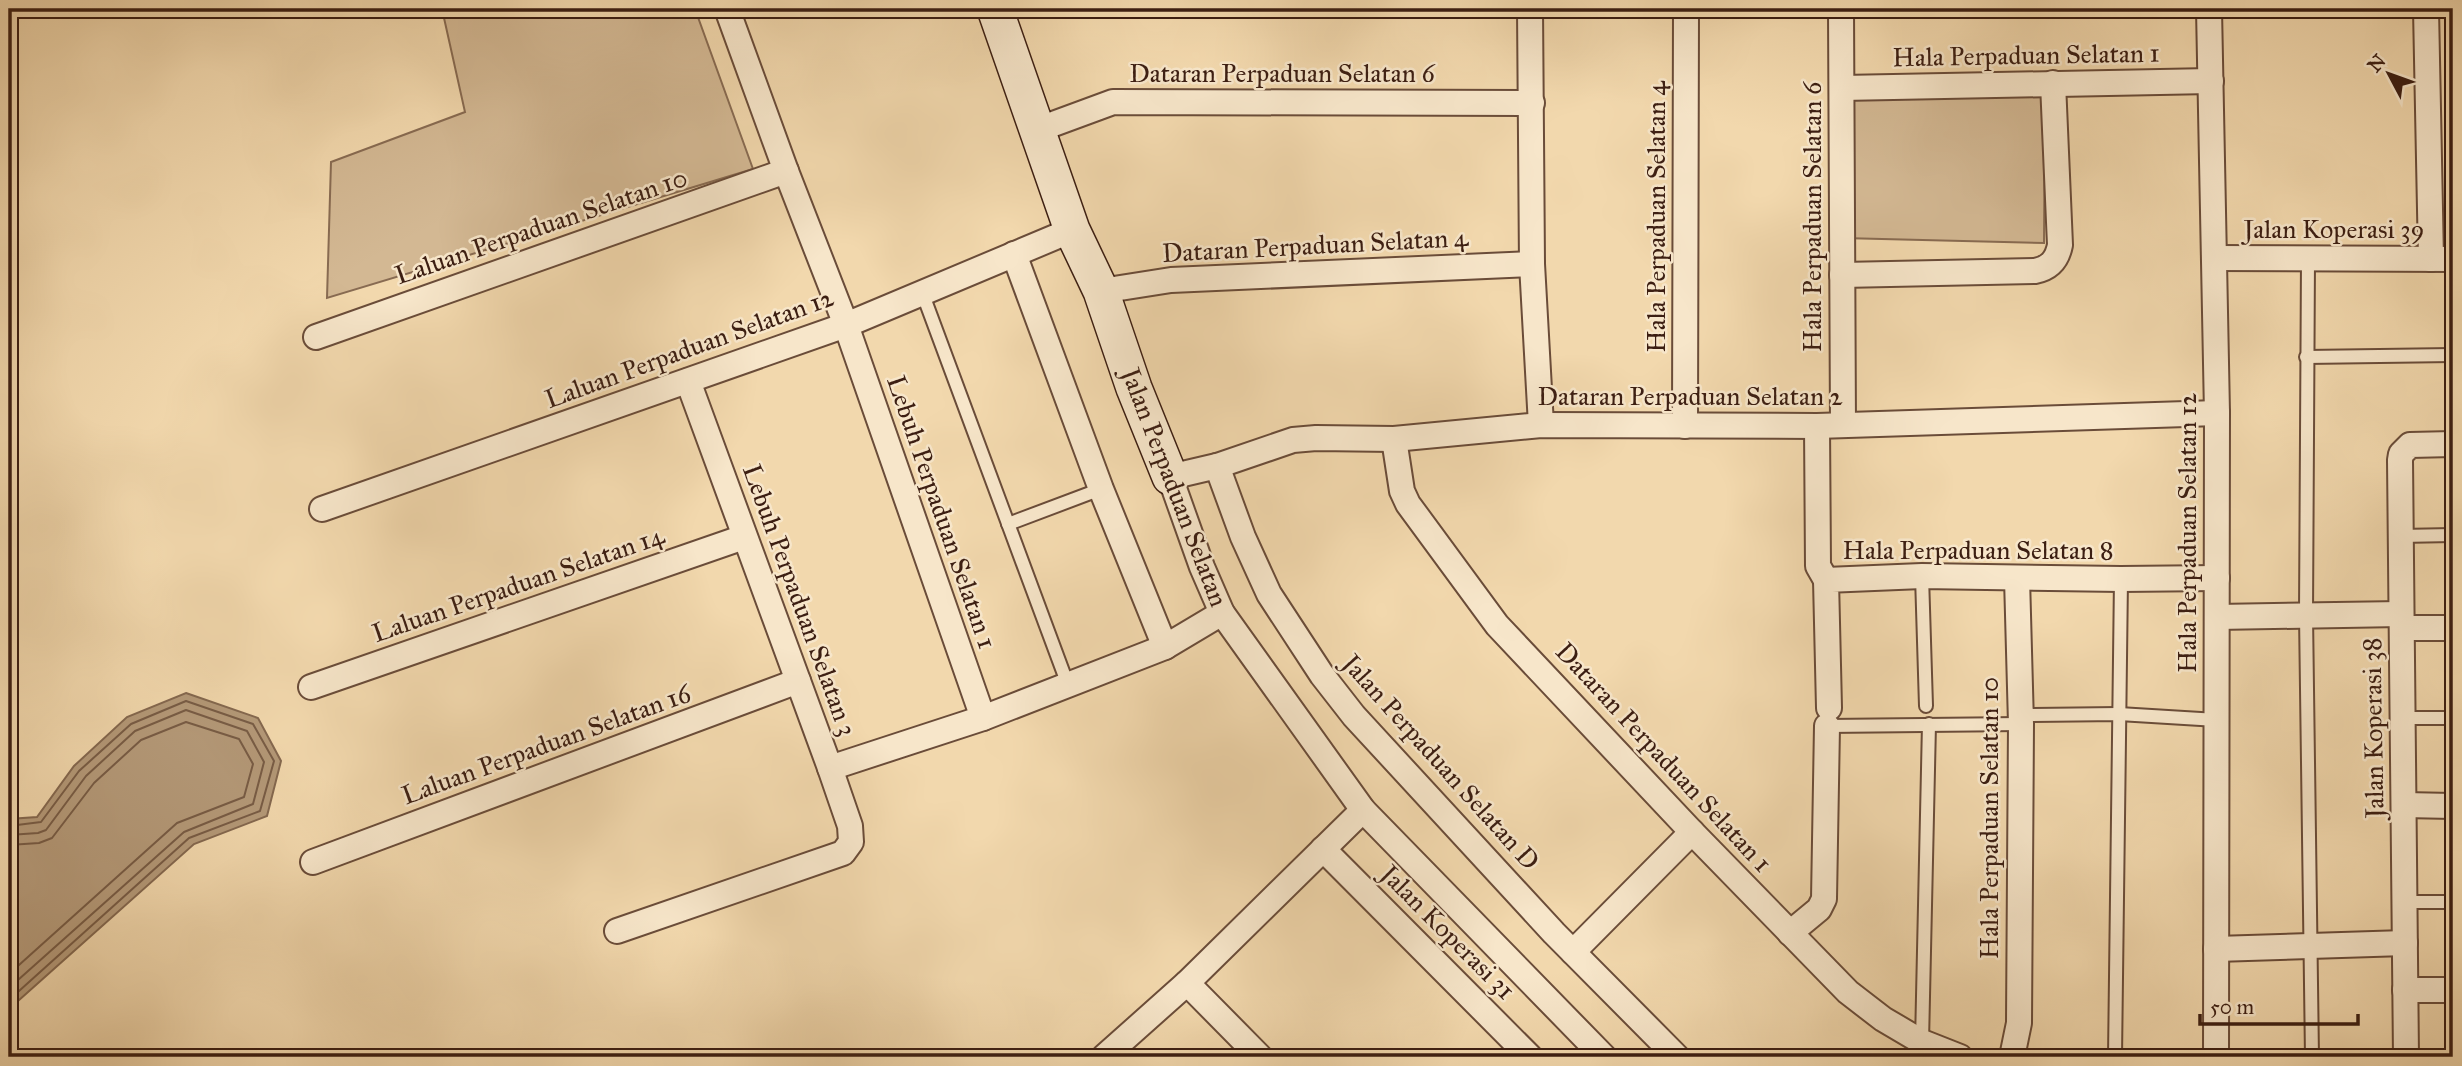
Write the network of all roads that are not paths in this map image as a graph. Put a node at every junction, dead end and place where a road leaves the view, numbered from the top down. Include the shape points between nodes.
1 (727, 9) edge
2 (995, 9) edge
3 (1530, 9) edge
4 (1686, 9) edge
5 (1841, 9) edge
6 (2209, 9) edge
7 (2426, 9) edge
8 (2211, 81) junction
9 (2053, 83) junction
10 (1842, 88) junction
11 (1532, 103) junction
12 (1037, 130) junction
13 (786, 171) junction
14 (1072, 230) junction
15 (1014, 254) junction
16 (2214, 258) junction
17 (2308, 258) junction
18 (2442, 259) edge
19 (1532, 264) junction
20 (1842, 275) junction
21 (1101, 291) junction
22 (922, 292) junction
23 (846, 325) junction
24 (316, 337) dead end
25 (2453, 355) edge
26 (2306, 356) junction
27 (688, 381) junction
28 (2217, 413) junction
29 (1541, 425) junction
30 (1843, 425) junction
31 (1685, 426) junction
32 (1817, 426) junction
33 (1394, 439) junction
34 (2453, 444) edge
35 (1217, 466) junction
36 (1170, 477) junction
37 (1101, 489) junction
38 (322, 509) dead end
39 (1008, 524) junction
40 (2400, 536) junction
41 (2453, 536) edge
42 (744, 537) junction
43 (1923, 576) junction
44 (2017, 578) junction
45 (2217, 578) junction
46 (2121, 579) junction
47 (1826, 580) junction
48 (1222, 613) junction
49 (2306, 615) junction
50 (2217, 617) junction
51 (2401, 621) junction
52 (2453, 628) edge
53 (1166, 648) junction
54 (799, 681) junction
55 (1068, 685) junction
56 (311, 687) dead end
57 (1926, 706) dead end
58 (2119, 714) junction
59 (1828, 717) junction
60 (982, 718) junction
61 (2402, 718) junction
62 (2453, 718) edge
63 (2021, 719) junction
64 (2217, 720) junction
65 (1929, 724) junction
66 (830, 768) junction
67 (2404, 805) junction
68 (2453, 806) edge
69 (1363, 810) junction
70 (1692, 832) junction
71 (1323, 849) junction
72 (313, 862) dead end
73 (2404, 902) junction
74 (2453, 902) edge
75 (617, 931) dead end
76 (1790, 933) junction
77 (2405, 943) junction
78 (2311, 946) junction
79 (2216, 949) junction
80 (1573, 952) junction
81 (1187, 983) junction
82 (2405, 990) junction
83 (2453, 990) edge
84 (1922, 1042) junction
85 (1104, 1057) edge
86 (1260, 1057) edge
87 (1530, 1057) edge
88 (1604, 1057) edge
89 (1677, 1057) edge
90 (1960, 1057) edge
91 (2012, 1057) edge
92 (2115, 1057) edge
93 (2216, 1057) edge
94 (2312, 1057) edge
95 (2406, 1057) edge

1 - 13 street, Lebuh Perpaduan Selatan 1
2 - 12 street, Jalan Perpaduan Selatan
3 - 11 street
4 - 31 street, Hala Perpaduan Selatan 4
5 - 10 street, Hala Perpaduan Selatan 6
6 - 8 street, Hala Perpaduan Selatan 12
7 - 18 street
8 - 9 street, Hala Perpaduan Selatan 1
8 - 16 street, Hala Perpaduan Selatan 12
9 - 10 street, Hala Perpaduan Selatan 1
9 - 20 street via 2060,244 2053,263 2035,271
10 - 20 street, Hala Perpaduan Selatan 6
11 - 12 street, Dataran Perpaduan Selatan 6 via 1113,102
11 - 19 street
12 - 14 street, Jalan Perpaduan Selatan
13 - 23 street, Lebuh Perpaduan Selatan 1
13 - 24 street, Laluan Perpaduan Selatan 10
14 - 15 street, Laluan Perpaduan Selatan 12
14 - 21 street, Jalan Perpaduan Selatan
15 - 22 street, Laluan Perpaduan Selatan 12
15 - 37 street
16 - 17 street, Jalan Koperasi 39
16 - 28 street, Hala Perpaduan Selatan 12
17 - 18 street, Jalan Koperasi 39
17 - 26 lane
19 - 21 street, Dataran Perpaduan Selatan 4 via 1171,280
19 - 29 street
20 - 30 street, Hala Perpaduan Selatan 6
21 - 36 street, Jalan Perpaduan Selatan
22 - 23 street, Laluan Perpaduan Selatan 12
22 - 39 lane
23 - 27 street, Laluan Perpaduan Selatan 12
23 - 60 street, Lebuh Perpaduan Selatan 1
25 - 26 lane
26 - 49 lane
27 - 38 street, Laluan Perpaduan Selatan 12
27 - 42 street, Lebuh Perpaduan Selatan 3
28 - 30 street, Dataran Perpaduan Selatan 2
28 - 45 street, Hala Perpaduan Selatan 12
29 - 31 street, Dataran Perpaduan Selatan 2
29 - 33 street, Dataran Perpaduan Selatan 2
30 - 32 street, Dataran Perpaduan Selatan 2
31 - 32 street, Dataran Perpaduan Selatan 2
32 - 47 street via 1818,566
33 - 35 street, Dataran Perpaduan Selatan 2 via 1293,440
33 - 70 street, Dataran Perpaduan Selatan 1 via 1408,504 1497,625
34 - 40 street, Jalan Koperasi 38 via 2410,445 2401,454
35 - 36 street, Dataran Perpaduan Selatan 2
35 - 80 street, Jalan Perpaduan Selatan D via 1269,594 1322,675 1354,716
36 - 48 street, Jalan Perpaduan Selatan
37 - 39 lane
37 - 53 street
39 - 55 lane
40 - 41 lane
40 - 51 street, Jalan Koperasi 38
42 - 54 street, Lebuh Perpaduan Selatan 3
42 - 56 street, Laluan Perpaduan Selatan 14
43 - 44 street, Hala Perpaduan Selatan 8
43 - 47 street, Hala Perpaduan Selatan 8
43 - 57 lane
44 - 46 street, Hala Perpaduan Selatan 8
44 - 63 street, Hala Perpaduan Selatan 10
45 - 46 street, Hala Perpaduan Selatan 8
45 - 50 street, Hala Perpaduan Selatan 12
46 - 58 lane
47 - 59 street, Hala Perpaduan Selatan 8
48 - 53 street
48 - 69 street, Jalan Perpaduan Selatan
49 - 50 street
49 - 51 street
49 - 78 lane
50 - 64 street, Hala Perpaduan Selatan 12
51 - 52 street
51 - 61 street, Jalan Koperasi 38
53 - 55 street
54 - 66 street, Lebuh Perpaduan Selatan 3
54 - 72 street, Laluan Perpaduan Selatan 16
55 - 60 street
58 - 63 lane
58 - 64 lane
58 - 92 lane
59 - 65 lane
59 - 76 street, Hala Perpaduan Selatan 8 via 1824,899 1819,909
60 - 66 street
61 - 62 lane
61 - 67 street, Jalan Koperasi 38
63 - 65 lane
63 - 91 street, Hala Perpaduan Selatan 10 via 2019,1023
64 - 79 street, Hala Perpaduan Selatan 12
65 - 84 lane
66 - 75 street, Lebuh Perpaduan Selatan 3 via 850,826 851,842 843,853
67 - 68 street
67 - 73 street, Jalan Koperasi 38
69 - 71 street
69 - 88 street, Jalan Perpaduan Selatan
70 - 76 street, Dataran Perpaduan Selatan 1
70 - 80 street
71 - 81 street
71 - 87 street, Jalan Koperasi 31
73 - 74 lane
73 - 77 street, Jalan Koperasi 38
76 - 84 street, Dataran Perpaduan Selatan 1 via 1847,992
77 - 78 street
77 - 82 street, Jalan Koperasi 38
78 - 79 street
78 - 94 lane
79 - 93 street, Hala Perpaduan Selatan 12
80 - 89 street, Jalan Perpaduan Selatan D
81 - 85 street
81 - 86 street
82 - 83 street
82 - 95 street, Jalan Koperasi 38
84 - 90 street, Dataran Perpaduan Selatan 1

